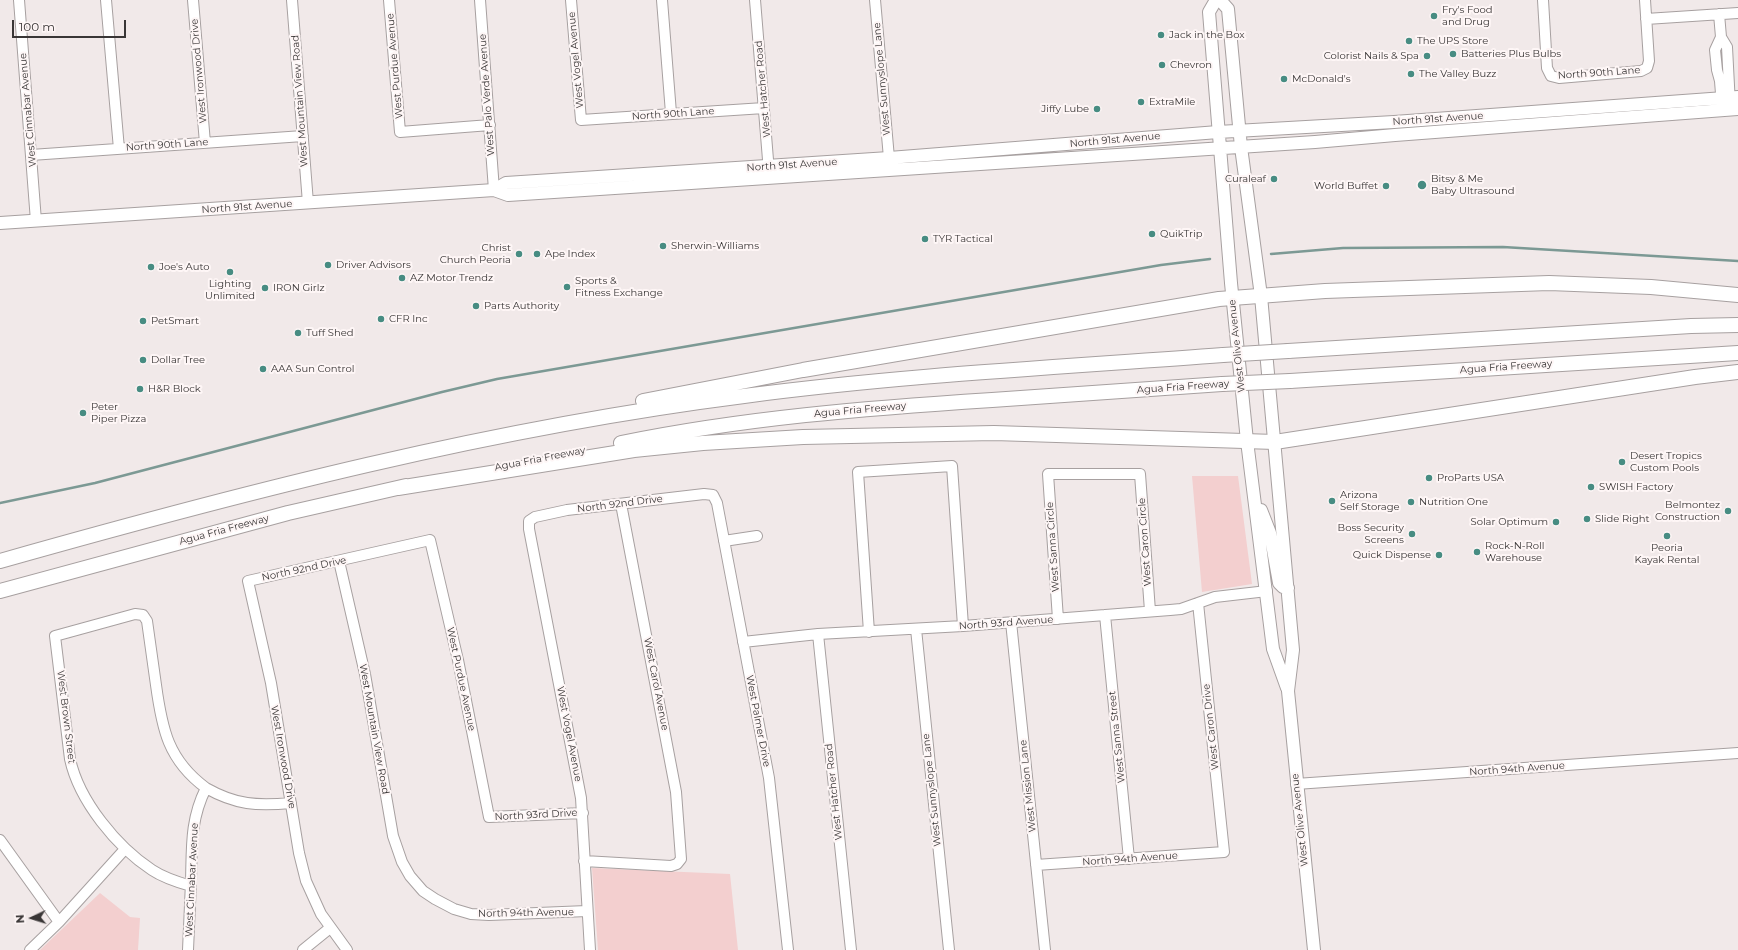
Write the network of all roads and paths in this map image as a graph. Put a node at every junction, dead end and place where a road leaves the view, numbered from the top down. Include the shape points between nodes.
1 (19, 0) edge
2 (106, 0) edge
3 (193, 0) edge
4 (292, 0) edge
5 (389, 0) edge
6 (480, 0) edge
7 (571, 0) edge
8 (662, 0) edge
9 (755, 0) edge
10 (875, 0) edge
11 (1216, 0) edge
12 (1220, 0) edge
13 (1543, 0) edge
14 (1645, 0) edge
15 (1738, 13) edge
16 (1719, 14) junction
17 (1646, 19) junction
18 (1730, 97) edge
19 (764, 108) junction
20 (1730, 109) edge
21 (671, 113) junction
22 (581, 120) joint
23 (490, 125) junction
24 (1240, 130) junction
25 (1218, 132) junction
26 (303, 136) junction
27 (1095, 142) junction
28 (205, 143) junction
29 (1241, 147) junction
30 (118, 149) junction
31 (1220, 149) junction
32 (998, 150) junction
33 (32, 155) junction
34 (1096, 157) junction
35 (888, 158) junction
36 (999, 163) junction
37 (768, 166) junction
38 (889, 170) junction
39 (769, 178) junction
40 (634, 181) junction
41 (494, 190) junction
42 (308, 202) junction
43 (36, 221) junction
44 (0, 223) edge
45 (1738, 295) edge
46 (1261, 296) junction
47 (1232, 298) junction
48 (1738, 325) edge
49 (1738, 353) edge
50 (1738, 372) edge
51 (542, 428) junction
52 (1247, 441) junction
53 (1275, 442) junction
54 (1048, 474) joint
55 (398, 488) junction
56 (713, 495) joint
57 (1255, 498) junction
58 (621, 504) junction
59 (529, 521) joint
60 (757, 536) dead end
61 (430, 540) joint
62 (724, 541) junction
63 (62, 544) junction
64 (0, 552) edge
65 (0, 561) edge
66 (339, 561) junction
67 (63, 573) junction
68 (248, 581) joint
69 (1288, 588) junction
70 (0, 591) edge
71 (1267, 591) junction
72 (0, 601) edge
73 (1198, 603) junction
74 (1150, 611) junction
75 (1105, 615) junction
76 (1058, 619) junction
77 (1011, 622) junction
78 (962, 626) junction
79 (916, 629) junction
80 (869, 632) junction
81 (818, 634) junction
82 (743, 642) junction
83 (1288, 691) junction
84 (1738, 753) edge
85 (1296, 784) junction
86 (206, 788) junction
87 (291, 803) junction
88 (583, 813) junction
89 (489, 817) joint
90 (0, 840) edge
91 (125, 849) junction
92 (1224, 852) joint
93 (1129, 859) junction
94 (584, 861) junction
95 (1036, 865) junction
96 (191, 886) junction
97 (423, 891) joint
98 (587, 911) junction
99 (59, 922) junction
100 (330, 928) junction
101 (30, 950) edge
102 (188, 950) edge
103 (303, 950) edge
104 (347, 950) edge
105 (590, 950) edge
106 (788, 950) edge
107 (851, 950) edge
108 (948, 950) edge
109 (1045, 950) edge
110 (1314, 950) edge

1 - 33 street, West Cinnabar Avenue
2 - 30 street
3 - 28 street, West Ironwood Drive
4 - 26 street, West Mountain View Road
5 - 23 street, West Purdue Avenue via 400,132
6 - 23 street, West Palo Verde Avenue
7 - 22 street, West Vogel Avenue
8 - 21 street
9 - 19 street, West Hatcher Road
10 - 35 street, West Sunnyslope Lane
11 - 25 main road, West Olive Avenue via 1209,12
12 - 24 main road, West Olive Avenue via 1228,9
13 - 17 street, North 90th Lane via 1547,68 1552,76 1559,78 1641,71 1647,68 1649,61
14 - 17 street
15 - 16 street
16 - 17 street
16 - 18 street via 1721,37 1715,50
18 - 20 street
18 - 24 main road, North 91st Avenue via 1394,122
19 - 21 street, North 90th Lane
19 - 37 street, West Hatcher Road
20 - 29 main road, North 91st Avenue
21 - 22 street, North 90th Lane
23 - 41 street, West Palo Verde Avenue
24 - 25 main road, North 91st Avenue
24 - 29 main road, West Olive Avenue
25 - 27 main road, North 91st Avenue
25 - 31 main road, West Olive Avenue
26 - 28 street, North 90th Lane
26 - 42 street, West Mountain View Road
27 - 32 main road, North 91st Avenue
27 - 34 main road
28 - 30 street, North 90th Lane
29 - 31 main road, North 91st Avenue
29 - 46 main road, West Olive Avenue
30 - 33 street, North 90th Lane
31 - 34 main road, North 91st Avenue
31 - 47 main road, West Olive Avenue
32 - 35 main road, North 91st Avenue
32 - 36 main road
33 - 43 street, West Cinnabar Avenue
34 - 36 main road, North 91st Avenue
35 - 37 main road, North 91st Avenue
35 - 38 main road
36 - 38 main road, North 91st Avenue
37 - 39 street, West Hatcher Road
37 - 40 main road, North 91st Avenue
38 - 39 main road, North 91st Avenue
39 - 40 main road, North 91st Avenue
40 - 41 main road, North 91st Avenue via 506,183
41 - 42 main road, North 91st Avenue
42 - 43 main road, North 91st Avenue
43 - 44 main road, North 91st Avenue
45 - 46 highway via 1651,287 1549,283 1325,291
46 - 47 highway
46 - 53 main road, West Olive Avenue
47 - 51 highway via 803,370 586,412
47 - 52 main road, West Olive Avenue
48 - 51 highway, bridge via 1223,355 853,383 728,398
49 - 55 highway, Agua Fria Freeway, bridge via 1222,384 777,417 656,436
50 - 53 highway
51 - 63 highway via 417,453 287,484
52 - 53 highway
52 - 55 highway via 987,432 803,437 634,450
52 - 57 main road, West Olive Avenue
53 - 69 main road, West Olive Avenue
54 - 74 street, West Caron Circle via 1140,474
54 - 76 street, West Sanna Circle
55 - 67 highway, Agua Fria Freeway via 288,513
56 - 58 street, North 92nd Drive
56 - 62 street, West Palmer Drive via 717,503
57 - 69 main road via 1270,533 1279,583
57 - 71 main road, West Olive Avenue
58 - 59 street, North 92nd Drive via 566,510 535,517
58 - 94 street, West Carol Avenue via 676,792 681,858 677,864 671,866
59 - 88 street, West Vogel Avenue
60 - 62 street
61 - 66 street, North 92nd Drive
61 - 89 street, West Purdue Avenue via 458,660
62 - 82 street, West Palmer Drive
63 - 64 highway via 33,544
63 - 65 highway
66 - 68 street, North 92nd Drive
66 - 97 street, West Mountain View Road via 365,674 394,842 410,876
67 - 70 highway, Agua Fria Freeway
67 - 72 highway via 27,592
68 - 87 street, West Ironwood Drive via 271,683
69 - 83 main road, West Olive Avenue via 1293,650
71 - 73 street, North 93rd Avenue via 1214,597
71 - 83 main road, West Olive Avenue via 1273,649
73 - 74 street, North 93rd Avenue via 1181,608
73 - 92 street, West Caron Drive
74 - 75 street, North 93rd Avenue
75 - 76 street, North 93rd Avenue
75 - 93 street, West Sanna Street
76 - 77 street, North 93rd Avenue
77 - 78 street, North 93rd Avenue
77 - 95 street, West Mission Lane
78 - 79 street, North 93rd Avenue
78 - 80 street via 952,466 858,472
79 - 80 street, North 93rd Avenue
79 - 108 street, West Sunnyslope Lane
80 - 81 street, North 93rd Avenue
81 - 82 street, North 93rd Avenue
81 - 107 street, West Hatcher Road
82 - 106 street, West Palmer Drive via 769,778
83 - 85 main road, West Olive Avenue
84 - 85 street, North 94th Avenue
85 - 110 main road, West Olive Avenue
86 - 87 street via 229,800 250,805
86 - 91 street, West Brown Street via 190,775 177,759 164,732 147,621 143,615 135,614 56,636 73,770 87,800
86 - 96 street, West Cinnabar Avenue via 193,827
87 - 100 street, West Ironwood Drive via 306,881
88 - 89 street, North 93rd Drive
88 - 94 street, West Vogel Avenue
90 - 99 street
91 - 96 street, West Brown Street via 168,879
91 - 99 street
92 - 93 street, North 94th Avenue
93 - 95 street, North 94th Avenue
94 - 98 street, West Vogel Avenue
95 - 109 street, West Mission Lane
96 - 102 street, West Cinnabar Avenue
97 - 98 street, North 94th Avenue via 447,906 476,914
98 - 105 street, West Vogel Avenue
99 - 101 street
100 - 103 street
100 - 104 street, West Ironwood Drive

